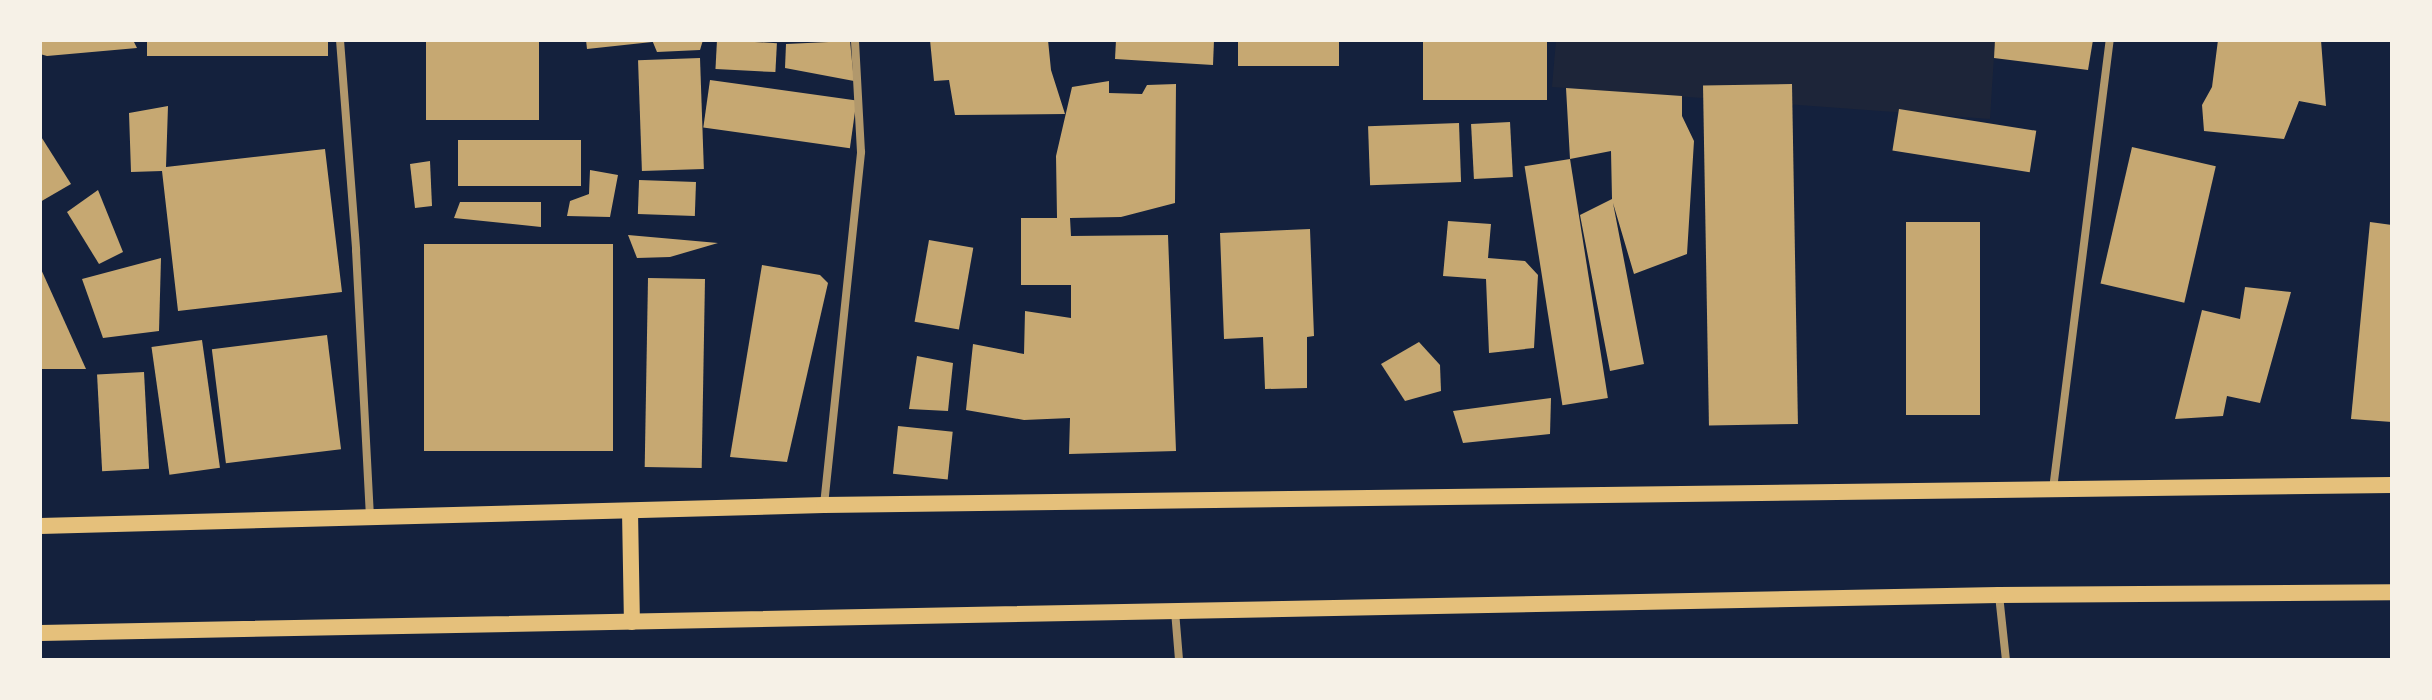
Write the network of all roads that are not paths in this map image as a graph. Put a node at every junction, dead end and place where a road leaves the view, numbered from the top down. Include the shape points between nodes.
1 (340, 40) edge
2 (855, 40) edge
3 (2110, 40) edge
4 (2392, 485) edge
5 (2053, 489) junction
6 (824, 505) junction
7 (630, 511) junction
8 (370, 519) junction
9 (40, 526) edge
10 (2392, 592) edge
11 (1999, 595) junction
12 (1175, 610) junction
13 (632, 622) junction
14 (40, 633) edge
15 (1179, 660) edge
16 (2006, 660) edge

1 - 8 street
2 - 6 street via 861,152
3 - 5 street
4 - 5 main road
5 - 6 main road
6 - 7 main road
7 - 8 main road
7 - 13 main road
8 - 9 main road
10 - 11 main road
11 - 12 main road
11 - 16 street
12 - 13 main road
12 - 15 street
13 - 14 main road

